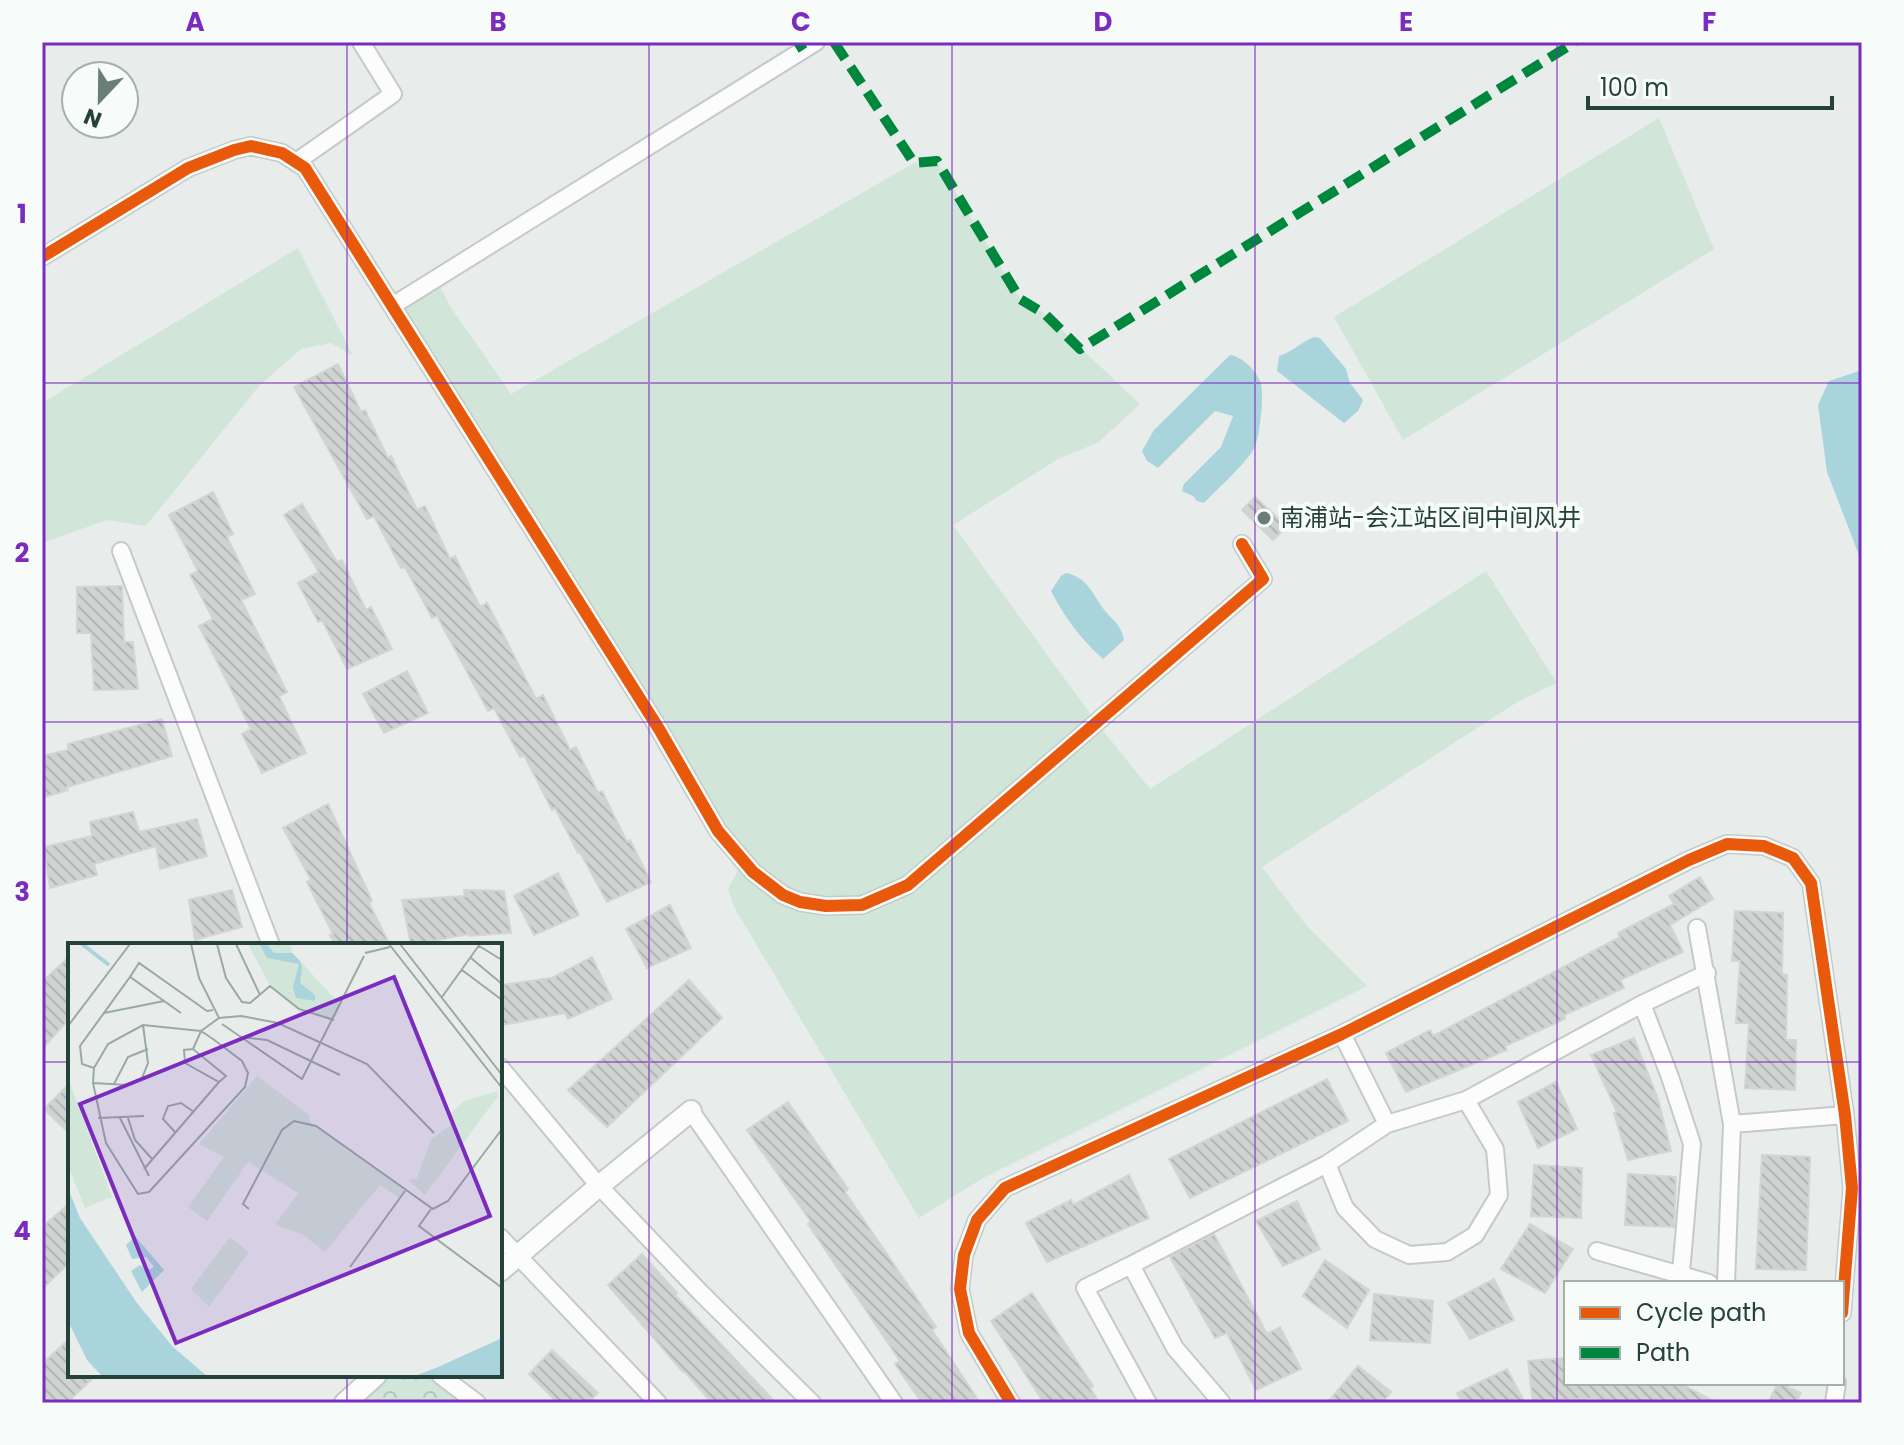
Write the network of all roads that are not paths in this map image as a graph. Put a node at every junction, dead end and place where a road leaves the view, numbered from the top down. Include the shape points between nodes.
1 (361, 42) edge
2 (816, 42) edge
3 (296, 162) junction
4 (42, 257) edge
5 (392, 306) junction
6 (1242, 544) dead end
7 (121, 551) dead end
8 (1697, 928) dead end
9 (270, 943) edge
10 (1707, 973) junction
11 (1642, 1004) junction
12 (1342, 1034) junction
13 (502, 1069) edge
14 (1466, 1100) junction
15 (691, 1111) joint
16 (1845, 1115) junction
17 (1387, 1124) junction
18 (1732, 1124) junction
19 (1327, 1164) junction
20 (599, 1186) junction
21 (502, 1239) edge
22 (1597, 1251) dead end
23 (519, 1256) junction
24 (1131, 1265) junction
25 (502, 1269) edge
26 (1681, 1273) junction
27 (1703, 1281) edge
28 (1726, 1281) edge
29 (1844, 1288) edge
30 (374, 1377) edge
31 (443, 1377) edge
32 (345, 1403) edge
33 (477, 1403) edge
34 (658, 1403) edge
35 (812, 1403) edge
36 (894, 1403) edge
37 (1011, 1403) edge
38 (1148, 1403) edge
39 (1222, 1403) edge

1 - 3 street via 393,94
2 - 5 street
3 - 4 street via 251,146 234,150 188,168
3 - 5 street via 305,168
5 - 6 street via 718,831 753,872 800,902 862,905 908,885 1263,579
7 - 9 street
8 - 10 street
10 - 11 street
10 - 18 street
11 - 14 street
11 - 26 street via 1692,1144
12 - 16 street via 1689,860 1727,844 1764,846 1793,858 1811,883
12 - 17 street
12 - 37 street via 1005,1188 977,1220 964,1255 960,1289 969,1333
13 - 20 street
14 - 17 street
14 - 19 street via 1495,1149 1499,1195 1475,1235 1447,1252 1409,1255 1375,1239 1345,1208
15 - 20 street
15 - 36 street
16 - 18 street
16 - 29 street via 1852,1188
17 - 19 street
18 - 28 street
19 - 24 street
20 - 23 street
20 - 35 street
21 - 23 street
22 - 26 street
23 - 25 street
23 - 34 street
24 - 38 street via 1085,1288
24 - 39 street via 1175,1348
26 - 27 street
30 - 32 street
31 - 33 street

